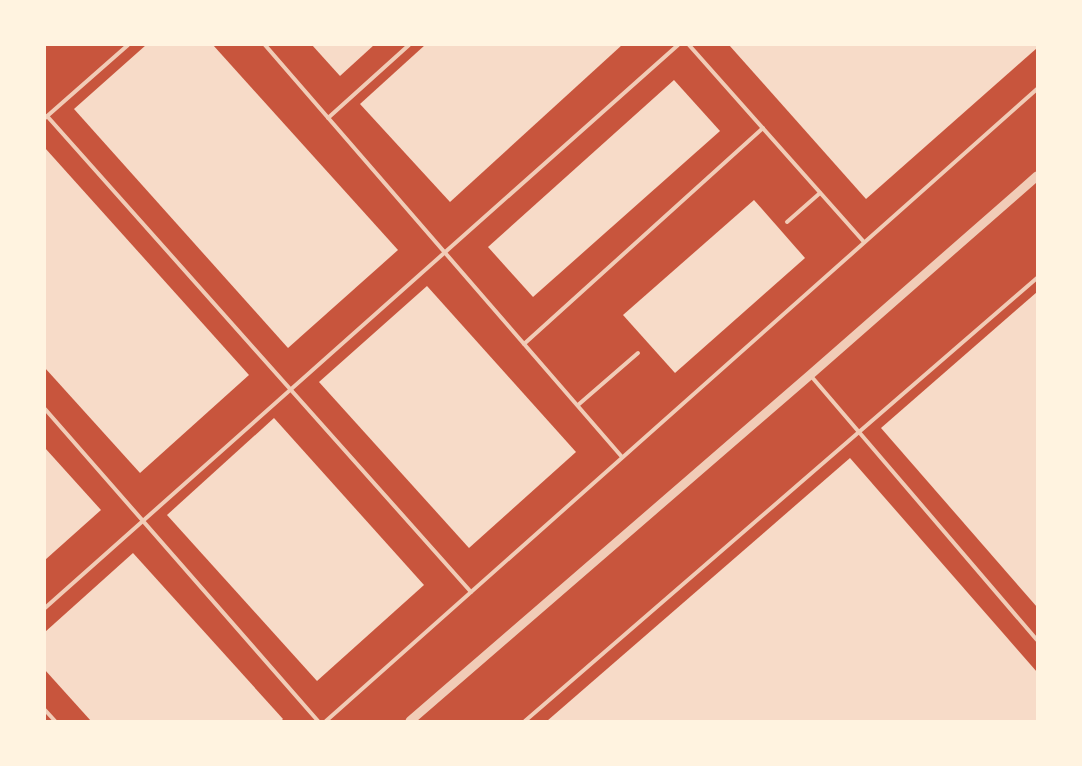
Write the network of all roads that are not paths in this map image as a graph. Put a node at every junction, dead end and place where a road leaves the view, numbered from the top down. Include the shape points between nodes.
1 (128, 45) edge
2 (265, 45) edge
3 (409, 45) edge
4 (678, 45) edge
5 (689, 45) edge
6 (1037, 89) edge
7 (46, 117) edge
8 (328, 118) junction
9 (763, 128) junction
10 (1037, 176) edge
11 (820, 193) junction
12 (787, 222) dead end
13 (864, 242) junction
14 (445, 252) junction
15 (1037, 278) edge
16 (524, 344) junction
17 (638, 353) dead end
18 (810, 375) junction
19 (290, 389) junction
20 (578, 405) junction
21 (45, 410) edge
22 (859, 432) junction
23 (622, 457) junction
24 (142, 521) junction
25 (471, 592) junction
26 (45, 608) edge
27 (1037, 640) edge
28 (45, 710) edge
29 (55, 721) edge
30 (318, 721) edge
31 (326, 721) edge
32 (410, 721) edge
33 (525, 721) edge

1 - 7 lane
2 - 8 lane
3 - 8 lane
4 - 14 lane
5 - 9 lane
6 - 13 lane
7 - 19 lane
8 - 14 lane
9 - 11 lane
9 - 16 lane
10 - 18 street
11 - 12 lane
11 - 13 lane
13 - 23 lane
14 - 16 lane
14 - 19 lane
15 - 22 lane
16 - 20 lane
17 - 20 lane
18 - 22 lane
18 - 32 street
19 - 24 lane
19 - 25 lane
20 - 23 lane
21 - 24 lane
22 - 27 lane
22 - 33 lane
23 - 25 lane
24 - 26 lane
24 - 30 lane
25 - 31 lane
28 - 29 lane

